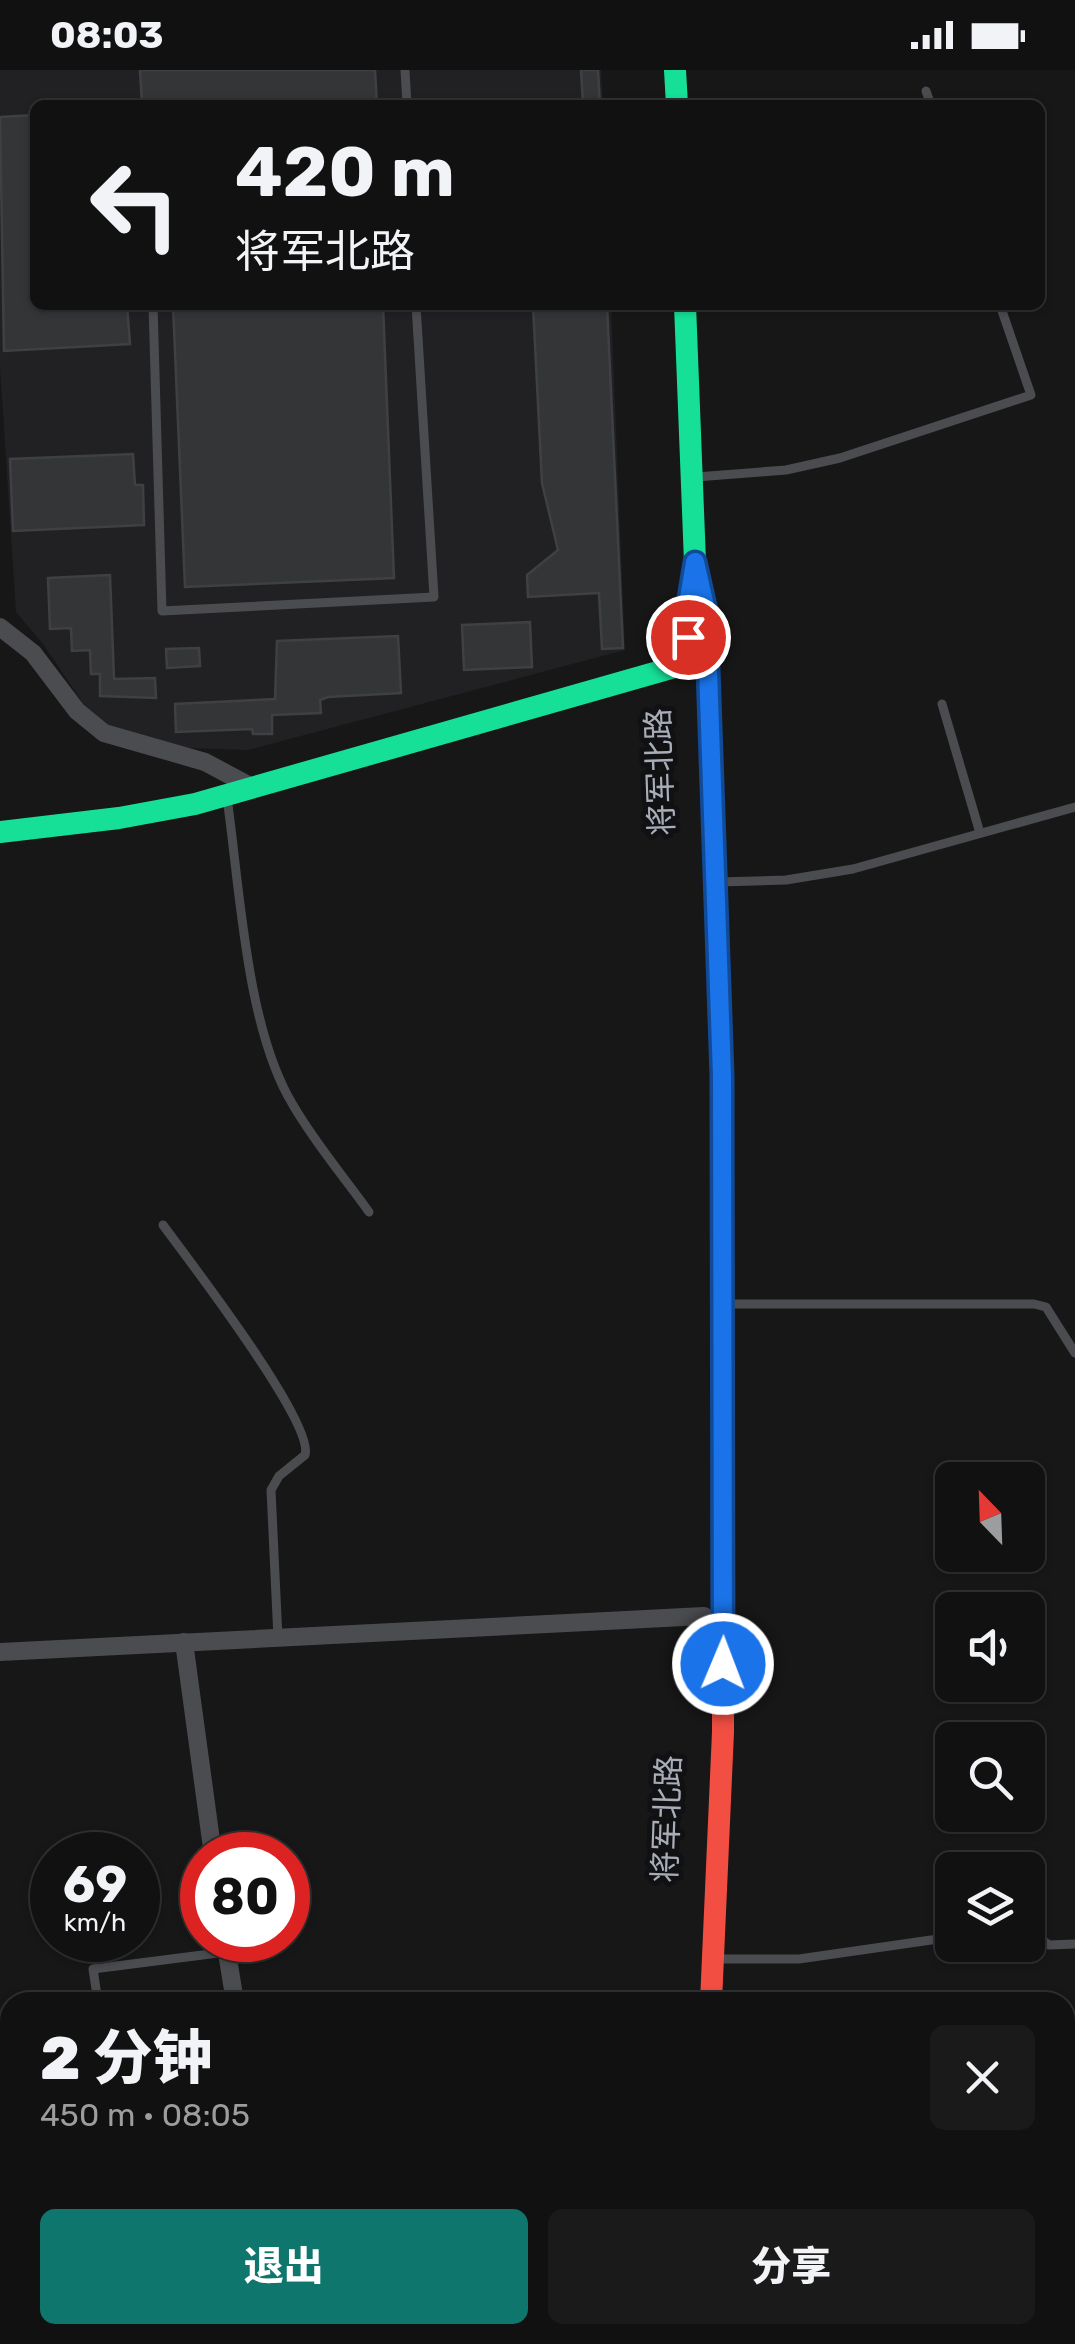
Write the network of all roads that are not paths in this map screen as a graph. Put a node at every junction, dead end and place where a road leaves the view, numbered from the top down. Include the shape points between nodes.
1 (405, 70) edge
2 (675, 70) edge
3 (926, 91) dead end
4 (407, 100) edge
5 (676, 100) edge
6 (929, 100) edge
7 (153, 310) edge
8 (416, 310) edge
9 (685, 310) edge
10 (1002, 310) edge
11 (692, 478) junction
12 (695, 562) junction
13 (0, 627) edge
14 (689, 663) junction
15 (942, 704) dead end
16 (252, 787) junction
17 (227, 795) junction
18 (1075, 807) edge
19 (0, 832) edge
20 (980, 833) junction
21 (716, 882) junction
22 (369, 1212) dead end
23 (162, 1225) dead end
24 (721, 1304) junction
25 (1075, 1353) edge
26 (704, 1616) junction
27 (278, 1638) junction
28 (184, 1642) junction
29 (0, 1652) edge
30 (210, 1832) edge
31 (935, 1940) edge
32 (1045, 1942) edge
33 (1075, 1944) edge
34 (180, 1954) edge
35 (713, 1959) junction
36 (228, 1962) edge
37 (96, 1992) edge
38 (232, 1992) edge
39 (692, 1992) edge
40 (712, 1992) edge

1 - 4 lane
2 - 5 main road
3 - 6 lane
7 - 8 lane via 162,612 434,597
9 - 11 main road
10 - 11 lane via 1031,395 840,458
11 - 12 main road
12 - 14 main road, 将军北路 via 687,611
12 - 21 main road, 将军北路 via 706,611
13 - 16 street via 44,664 92,726 205,762
14 - 16 main road
14 - 26 main road, 将军北路 via 702,1077
15 - 20 lane
16 - 17 main road
17 - 19 main road via 134,816
17 - 22 lane via 272,1058 292,1105
18 - 20 lane
20 - 21 lane via 830,874
21 - 24 main road, 将军北路
23 - 27 lane via 258,1356 305,1439 304,1455 270,1490
24 - 25 lane via 1034,1304 1046,1308
24 - 35 main road, 将军北路 via 723,1694
26 - 27 street
26 - 39 main road, 将军北路
27 - 28 street
28 - 29 street
28 - 30 street
31 - 35 lane via 799,1960
32 - 33 lane
34 - 37 lane via 93,1969
35 - 40 main road, 将军北路
36 - 38 street

